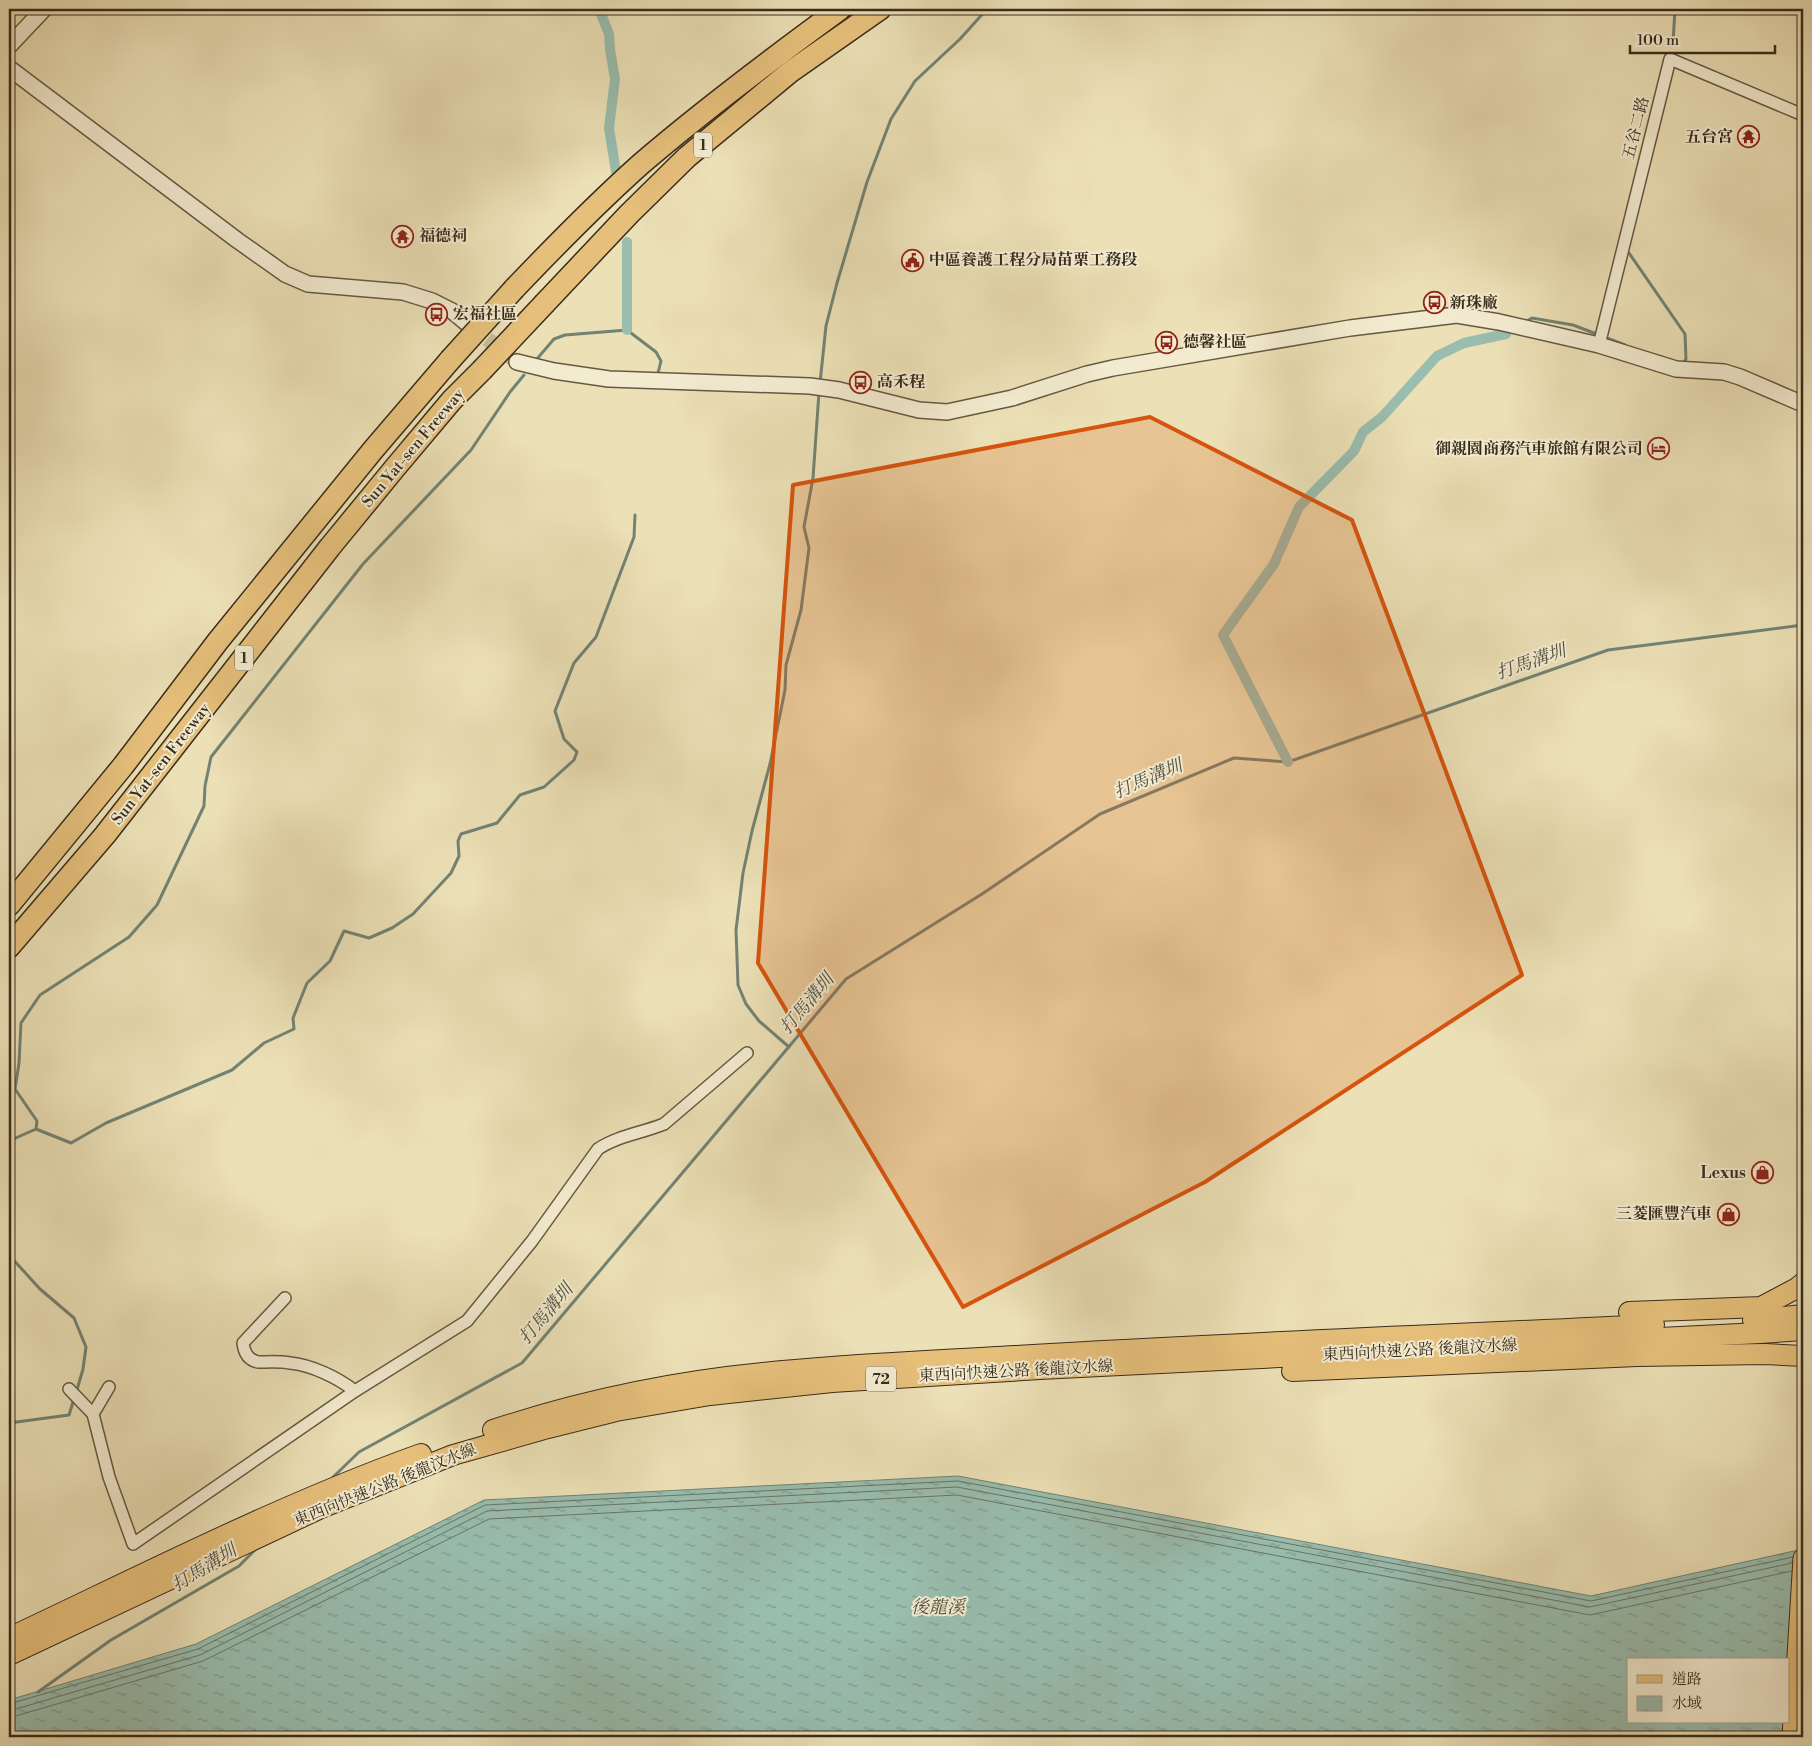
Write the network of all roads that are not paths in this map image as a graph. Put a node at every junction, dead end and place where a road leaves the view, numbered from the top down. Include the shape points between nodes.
1 (44, 9) edge
2 (840, 9) edge
3 (880, 9) edge
4 (9, 46) edge
5 (9, 68) edge
6 (1803, 115) edge
7 (469, 325) tunnel mouth
8 (1600, 342) junction
9 (517, 362) tunnel mouth
10 (1803, 404) edge
11 (9, 905) edge
12 (9, 947) edge
13 (747, 1053) dead end
14 (1803, 1283) edge
15 (285, 1298) dead end
16 (1761, 1307) junction
17 (1803, 1313) edge
18 (1803, 1330) edge
19 (1803, 1342) edge
20 (1071, 1353) junction
21 (1765, 1354) junction
22 (1803, 1356) edge
23 (1040, 1370) junction
24 (109, 1387) dead end
25 (69, 1389) dead end
26 (355, 1391) junction
27 (93, 1414) junction
28 (1803, 1558) edge
29 (9, 1638) edge
30 (9, 1655) edge
31 (1792, 1737) edge

1 - 4 street
2 - 11 highway, Sun Yat-sen Freeway / 1, bridge via 753,72 641,164 570,230 514,289 374,450
3 - 12 highway, Sun Yat-sen Freeway / 1, bridge via 790,72 687,157 452,400 330,547 106,834
5 - 7 street via 285,274 308,284 403,292 432,301
6 - 8 street, 五谷二路 via 1670,59
8 - 9 street via 1457,315 1350,328 1113,368 1012,398 947,412 919,410 839,390 609,379
8 - 10 street via 1676,370 1724,372
13 - 26 street via 664,1124 609,1142 598,1149 532,1241 467,1321
14 - 16 highway
15 - 26 street via 243,1343 248,1357 258,1362 291,1362 338,1378
16 - 17 highway
16 - 20 highway via 1312,1327 1110,1343
17 - 20 highway, 東西向快速公路 後龍汶水線 / 72 via 1763,1319
18 - 23 highway, 東西向快速公路 後龍汶水線 / 72
19 - 21 highway
20 - 29 highway, 東西向快速公路 後龍汶水線 / 72 via 764,1372 625,1394 547,1412 375,1470
21 - 22 highway
21 - 23 highway via 1637,1356 1210,1374 1079,1375
23 - 30 highway, 東西向快速公路 後龍汶水線 / 72 via 832,1382 710,1395 548,1428 454,1455 321,1508
24 - 27 street
25 - 27 street
26 - 27 street via 133,1544 109,1477
28 - 31 main road

